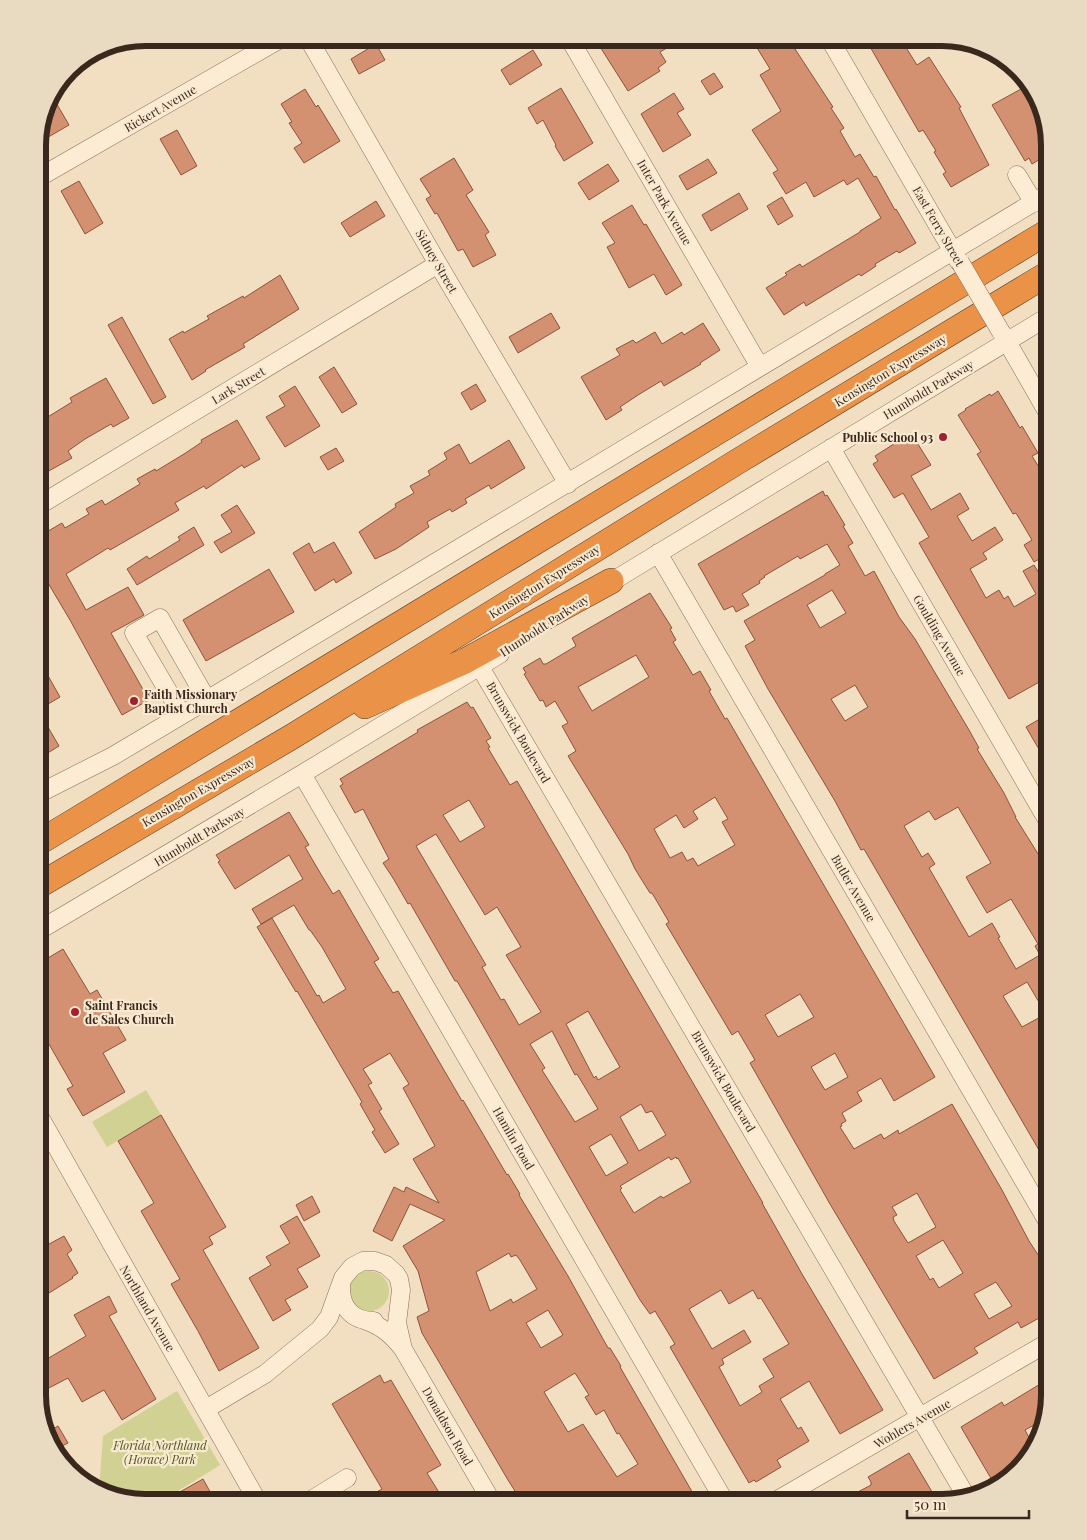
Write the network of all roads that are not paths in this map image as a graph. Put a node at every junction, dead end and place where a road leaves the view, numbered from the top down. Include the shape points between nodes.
1 (268, 46) edge
2 (313, 46) edge
3 (574, 46) edge
4 (835, 46) edge
5 (46, 173) edge
6 (1017, 175) dead end
7 (1041, 199) edge
8 (1034, 203) junction
9 (1041, 236) edge
10 (957, 257) junction
11 (438, 264) junction
12 (1041, 278) edge
13 (1041, 320) edge
14 (1004, 337) junction
15 (760, 367) junction
16 (1041, 400) edge
17 (831, 448) junction
18 (568, 484) junction
19 (46, 501) edge
20 (658, 552) junction
21 (611, 581) junction
22 (480, 667) junction
23 (207, 700) junction
24 (182, 714) junction
25 (293, 736) junction
26 (302, 774) junction
27 (46, 790) edge
28 (1041, 808) edge
29 (46, 838) edge
30 (46, 881) edge
31 (46, 926) edge
32 (46, 1128) edge
33 (1041, 1209) edge
34 (343, 1278) junction
35 (401, 1295) junction
36 (362, 1320) junction
37 (320, 1329) junction
38 (1041, 1347) edge
39 (403, 1349) junction
40 (206, 1409) junction
41 (920, 1418) junction
42 (347, 1478) dead end
43 (963, 1491) edge
44 (254, 1494) edge
45 (321, 1494) edge
46 (487, 1494) edge
47 (721, 1494) edge
48 (788, 1494) edge

1 - 5 street, Rickert Avenue
2 - 11 street, Sidney Street
3 - 15 street, Inter Park Avenue
4 - 10 street, East Ferry Street
6 - 8 street
7 - 8 street
8 - 10 street
9 - 29 highway
10 - 14 street, East Ferry Street, bridge
10 - 15 street
11 - 18 street, Sidney Street
11 - 19 street, Lark Street
12 - 25 highway, Kensington Expressway
13 - 14 street, Humboldt Parkway
14 - 16 street, East Ferry Street
14 - 17 street, Humboldt Parkway
15 - 18 street
17 - 20 street, Humboldt Parkway
17 - 28 street, Goulding Avenue
18 - 23 street
20 - 21 street, Humboldt Parkway
20 - 33 street, Butler Avenue
21 - 22 street, Humboldt Parkway
21 - 25 highway via 465,661
22 - 26 street, Humboldt Parkway
22 - 41 street, Brunswick Boulevard
23 - 24 street
23 - 24 street via 160,618 151,623 134,633
24 - 27 street via 113,756
25 - 30 highway, Kensington Expressway
26 - 31 street, Humboldt Parkway
26 - 47 street, Hamlin Road
32 - 40 street, Northland Avenue
34 - 35 street, Donaldson Road via 352,1267 363,1261 382,1263 396,1274
34 - 36 street via 341,1296 344,1307
34 - 37 street, Donaldson Road via 329,1317
35 - 36 street via 398,1305 387,1317 376,1321
35 - 39 street, Donaldson Road via 397,1323
36 - 37 street, Donaldson Road via 339,1319
36 - 39 street, Donaldson Road via 383,1328
37 - 40 street, Donaldson Road via 265,1374
38 - 41 street, Wohlers Avenue
39 - 46 street, Donaldson Road
40 - 44 street, Northland Avenue
41 - 43 street, Brunswick Boulevard
41 - 48 street, Wohlers Avenue
42 - 45 street

